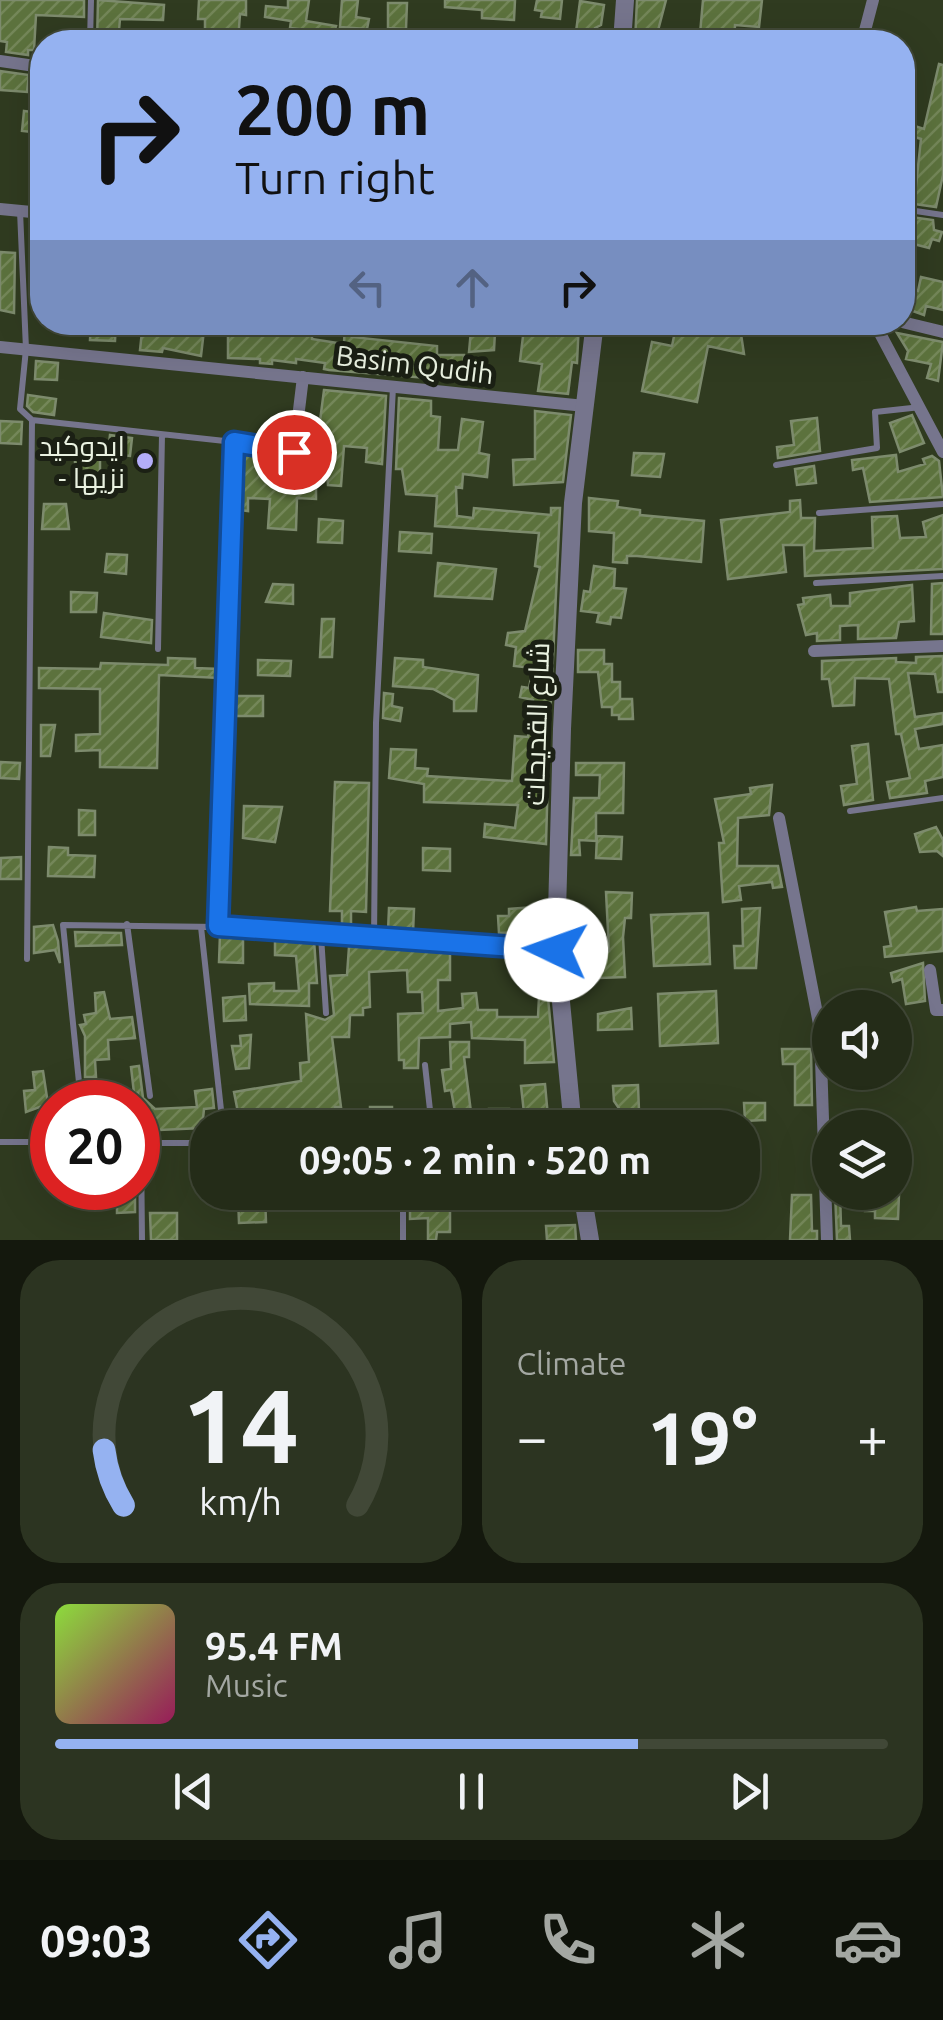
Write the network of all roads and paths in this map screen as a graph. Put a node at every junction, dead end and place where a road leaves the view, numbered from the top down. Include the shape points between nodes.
1 (91, 0) edge
2 (625, 0) edge
3 (873, 0) edge
4 (90, 30) edge
5 (623, 30) edge
6 (865, 30) edge
7 (0, 61) edge
8 (30, 65) edge
9 (0, 209) edge
10 (20, 211) junction
11 (915, 211) edge
12 (30, 212) edge
13 (943, 216) edge
14 (915, 325) edge
15 (943, 332) edge
16 (594, 335) edge
17 (881, 335) edge
18 (0, 347) edge
19 (26, 349) junction
20 (303, 377) junction
21 (394, 386) junction
22 (585, 406) junction
23 (922, 407) junction
24 (32, 420) junction
25 (162, 435) junction
26 (234, 442) junction
27 (943, 452) edge
28 (776, 464) dead end
29 (943, 504) edge
30 (819, 513) dead end
31 (943, 576) edge
32 (816, 584) dead end
33 (943, 646) edge
34 (158, 649) dead end
35 (814, 652) dead end
36 (943, 798) edge
37 (850, 812) dead end
38 (779, 818) dead end
39 (127, 924) junction
40 (218, 926) junction
41 (201, 927) junction
42 (321, 936) junction
43 (374, 940) junction
44 (556, 950) junction
45 (26, 959) dead end
46 (930, 970) dead end
47 (943, 1010) edge
48 (326, 1014) dead end
49 (426, 1065) dead end
50 (79, 1080) edge
51 (148, 1080) edge
52 (221, 1110) edge
53 (430, 1110) edge
54 (571, 1110) edge
55 (0, 1142) edge
56 (30, 1142) edge
57 (160, 1143) edge
58 (190, 1143) edge
59 (141, 1210) edge
60 (403, 1210) edge
61 (585, 1210) edge
62 (142, 1240) edge
63 (403, 1240) edge
64 (590, 1240) edge
65 (826, 1240) edge

1 - 4 lane
2 - 5 street
3 - 6 street
7 - 8 street
9 - 10 street
10 - 12 street
10 - 19 lane
11 - 13 lane
14 - 15 street
16 - 22 street, شارع القديحات
17 - 23 street
18 - 19 street, Basim Qudih
19 - 20 street, Basim Qudih
19 - 24 lane via 20,410
20 - 21 street, Basim Qudih
20 - 26 street via 294,452
21 - 22 street, Basim Qudih
21 - 43 lane via 376,723
22 - 44 street, شارع القديحات via 574,504
23 - 27 street
23 - 28 lane via 876,412 877,448
24 - 25 lane
24 - 45 lane
25 - 26 lane
25 - 34 lane
26 - 40 lane
29 - 30 lane
31 - 32 lane
33 - 35 street
36 - 37 lane
38 - 65 street via 820,1028
39 - 41 lane
39 - 50 lane via 63,925
39 - 51 lane
40 - 41 lane
40 - 42 lane
41 - 52 lane
42 - 43 lane
42 - 48 lane
43 - 44 lane
44 - 54 street, شارع القديحات
46 - 47 street via 936,1010
49 - 53 lane
55 - 56 lane
57 - 58 lane
59 - 62 lane
60 - 63 lane
61 - 64 street

